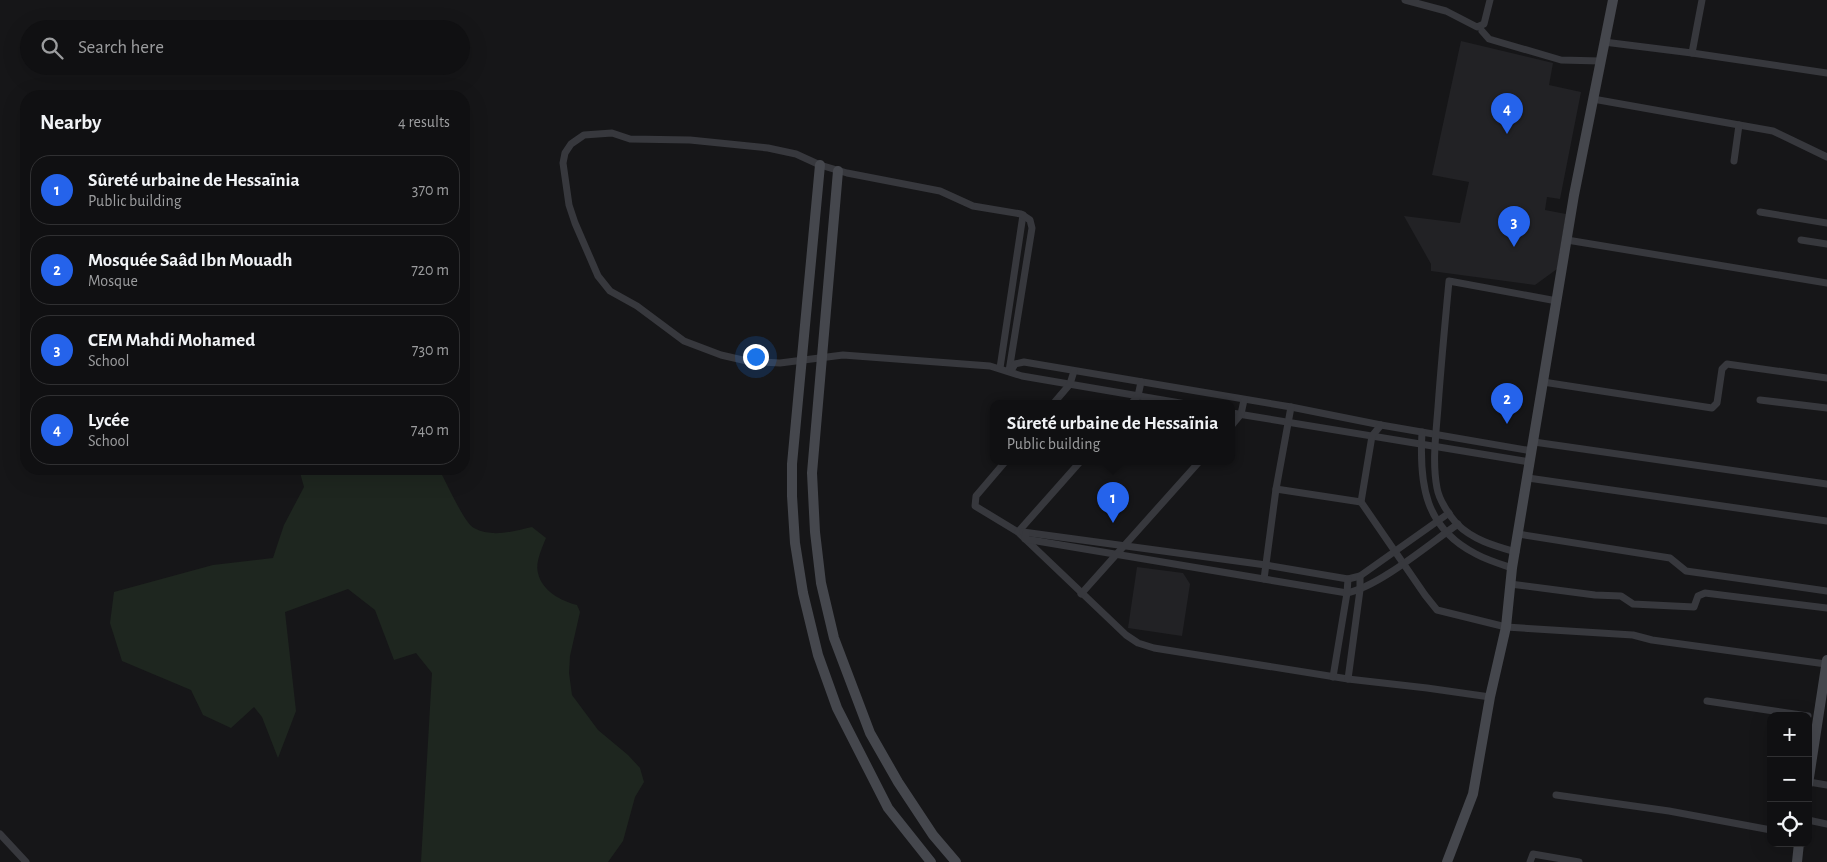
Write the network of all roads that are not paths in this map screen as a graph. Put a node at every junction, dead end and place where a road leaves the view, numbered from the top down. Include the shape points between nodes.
1 (1406, 0) edge
2 (1490, 0) edge
3 (1613, 0) edge
4 (1702, 0) edge
5 (1482, 31) dead end
6 (1604, 42) junction
7 (1692, 53) junction
8 (1600, 61) junction
9 (1827, 73) edge
10 (1593, 99) junction
11 (1739, 125) junction
12 (1827, 157) edge
13 (1734, 161) dead end
14 (820, 165) junction
15 (838, 171) junction
16 (1760, 212) dead end
17 (1024, 215) junction
18 (1827, 223) edge
19 (1567, 240) junction
20 (1801, 240) dead end
21 (1827, 244) edge
22 (1827, 283) edge
23 (1011, 300) junction
24 (1556, 301) junction
25 (1020, 302) junction
26 (822, 356) junction
27 (802, 360) junction
28 (1000, 368) junction
29 (1010, 371) junction
30 (1074, 371) junction
31 (1827, 378) edge
32 (1140, 382) junction
33 (1543, 382) junction
34 (1070, 384) junction
35 (1138, 396) junction
36 (1056, 400) edge
37 (1134, 400) edge
38 (1162, 400) edge
39 (1244, 400) junction
40 (1760, 400) dead end
41 (1291, 407) junction
42 (1827, 408) edge
43 (1235, 413) edge
44 (1241, 414) junction
45 (1235, 421) edge
46 (1287, 422) junction
47 (1381, 425) junction
48 (1422, 432) junction
49 (1436, 434) junction
50 (1372, 436) junction
51 (1421, 444) junction
52 (1435, 446) junction
53 (1533, 446) junction
54 (1530, 462) junction
55 (1002, 465) edge
56 (1077, 465) edge
57 (1197, 465) edge
58 (1528, 478) junction
59 (1827, 484) edge
60 (1276, 488) junction
61 (1361, 502) junction
62 (1449, 512) junction
63 (1437, 521) junction
64 (1827, 521) edge
65 (1458, 524) junction
66 (1018, 532) junction
67 (1446, 533) junction
68 (1518, 534) junction
69 (1026, 536) junction
70 (1125, 546) junction
71 (1395, 551) junction
72 (1516, 552) junction
73 (1117, 555) junction
74 (1403, 563) junction
75 (1266, 565) junction
76 (1512, 568) junction
77 (1360, 576) junction
78 (1264, 579) junction
79 (1348, 579) junction
80 (1510, 584) junction
81 (1360, 590) junction
82 (1827, 591) edge
83 (1347, 592) junction
84 (1081, 594) junction
85 (1827, 608) edge
86 (1506, 627) junction
87 (1827, 662) edge
88 (1333, 676) junction
89 (1826, 677) edge
90 (1348, 679) junction
91 (1490, 697) junction
92 (1706, 701) dead end
93 (1816, 719) edge
94 (1811, 757) edge
95 (1812, 783) edge
96 (1827, 785) edge
97 (1556, 795) dead end
98 (1812, 821) edge
99 (1827, 824) edge
100 (1767, 829) edge
101 (0, 834) edge
102 (1798, 847) edge
103 (26, 862) edge
104 (931, 862) edge
105 (956, 862) edge
106 (1447, 862) edge
107 (1530, 862) edge
108 (1579, 862) edge
109 (1796, 862) edge

1 - 2 street via 1446,11 1477,27 1484,24
3 - 6 street
4 - 7 street
5 - 8 street via 1489,39 1561,60
6 - 7 street
6 - 8 street
7 - 9 street
8 - 10 street
10 - 11 street
10 - 19 street
11 - 12 street via 1774,131
11 - 13 street
14 - 15 street
14 - 27 street
14 - 27 street via 796,154 768,148 690,140 630,139 612,133 579,137 568,148 564,158 566,190 575,222 598,276 610,291 637,306 684,341 708,351 760,363
15 - 17 street via 934,190 973,206
15 - 26 street
16 - 18 street
17 - 23 street
17 - 25 street via 1032,225
19 - 22 street
19 - 24 street
20 - 21 street
23 - 25 street
23 - 28 street
24 - 33 street
24 - 49 street via 1449,282
25 - 29 street
26 - 27 street
26 - 28 street
26 - 105 street via 812,473 821,583 834,638 870,732 933,835
27 - 104 street via 792,496 803,594 818,655 837,708 888,808
28 - 29 street
29 - 30 street via 1021,362
29 - 34 street
30 - 32 street
30 - 34 street
31 - 33 street via 1727,364 1722,371 1717,403 1712,408
32 - 35 street
32 - 39 street
33 - 53 street
34 - 35 street
34 - 36 street
35 - 37 street
35 - 38 street
39 - 41 street
39 - 44 street
40 - 42 street
41 - 46 street
41 - 47 street
43 - 44 street
44 - 45 street
44 - 46 street
46 - 50 street
46 - 60 street
47 - 48 street
47 - 50 street
48 - 49 street
48 - 51 street
49 - 52 street
49 - 53 street
50 - 51 street
50 - 61 street
51 - 52 street
51 - 63 street via 1425,493
52 - 54 street
52 - 62 street via 1437,490
53 - 54 street
53 - 59 street
54 - 58 street
55 - 66 street via 976,496 976,506
56 - 66 street
57 - 70 street
58 - 64 street
58 - 68 street
60 - 61 street
60 - 75 street
61 - 71 street
62 - 63 street
62 - 65 street
63 - 67 street
63 - 71 street
65 - 67 street
65 - 72 street via 1486,543
66 - 69 street
67 - 74 street
67 - 76 street via 1478,556
68 - 72 street
68 - 82 street via 1670,558 1686,571
69 - 70 street
69 - 73 street
69 - 84 street
70 - 73 street
70 - 75 street
71 - 74 street
71 - 77 street
72 - 76 street
73 - 78 street
73 - 84 street
74 - 81 street
74 - 86 street via 1437,610
75 - 78 street
75 - 79 street
76 - 80 street
77 - 79 street
77 - 81 street
78 - 83 street
79 - 83 street
80 - 85 street via 1615,595 1633,604 1659,606 1694,607 1698,596 1705,592
80 - 86 street
81 - 83 street
81 - 90 street
83 - 88 street
84 - 88 street via 1138,643
86 - 87 street via 1634,635
86 - 91 street
87 - 89 street
88 - 90 street
89 - 93 street
90 - 91 street
91 - 106 street via 1473,794
92 - 93 street
93 - 94 street
95 - 96 street
97 - 100 street
98 - 99 street
101 - 103 street
102 - 109 street
107 - 108 street via 1533,854

